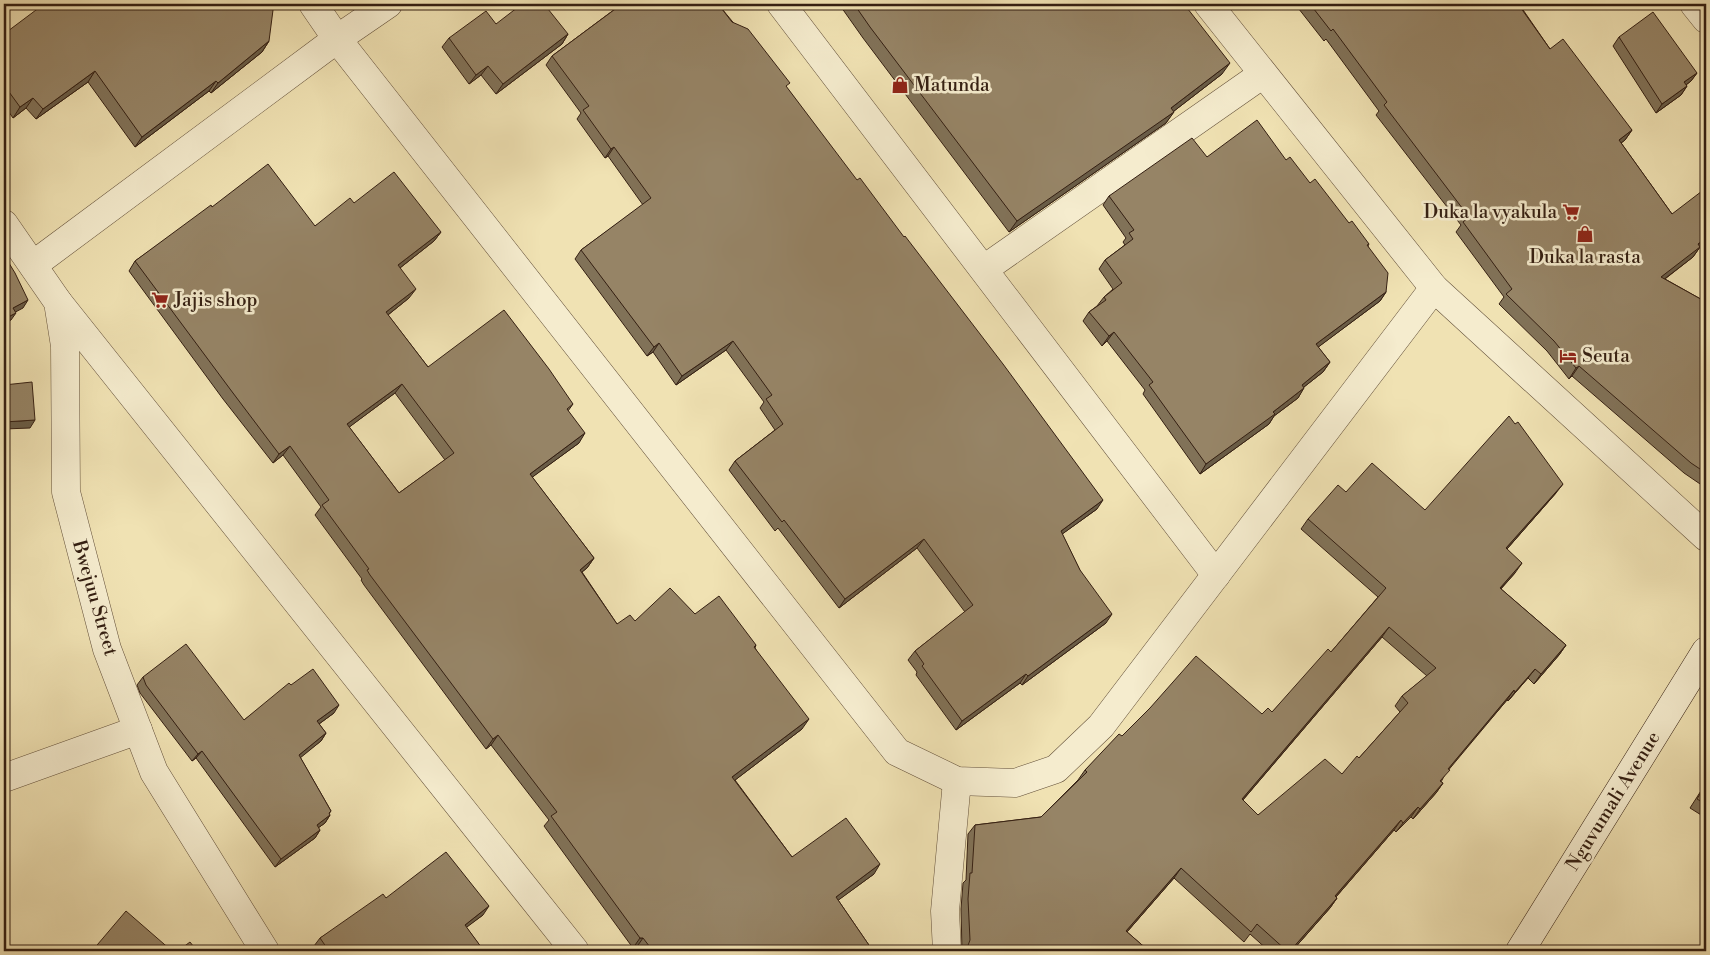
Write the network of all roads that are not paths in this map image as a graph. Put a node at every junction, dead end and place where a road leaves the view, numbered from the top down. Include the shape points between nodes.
1 (313, 4) edge
2 (388, 4) edge
3 (781, 4) edge
4 (1208, 4) edge
5 (1694, 4) edge
6 (1706, 19) edge
7 (337, 39) junction
8 (1263, 74) junction
9 (4, 224) edge
10 (33, 265) junction
11 (984, 269) junction
12 (1434, 288) junction
13 (58, 302) junction
14 (1706, 537) edge
15 (1216, 575) junction
16 (1706, 651) edge
17 (138, 730) junction
18 (4, 778) edge
19 (957, 782) junction
20 (264, 951) edge
21 (575, 951) edge
22 (947, 951) edge
23 (1520, 951) edge

1 - 7 street
2 - 7 street
3 - 11 street
4 - 8 street
5 - 6 street
7 - 10 street
7 - 19 street via 897,752
8 - 11 street
8 - 12 street
9 - 10 street, Bwejuu Street
10 - 13 street, Bwejuu Street
11 - 15 street
12 - 14 street
12 - 15 street
13 - 17 street, Bwejuu Street via 65,346 66,492 107,648
13 - 21 street
15 - 19 street via 1101,726 1056,770 1015,783
16 - 23 street, Nguvumali Avenue
17 - 18 street
17 - 20 street, Bwejuu Street via 154,772
19 - 22 street via 945,912

